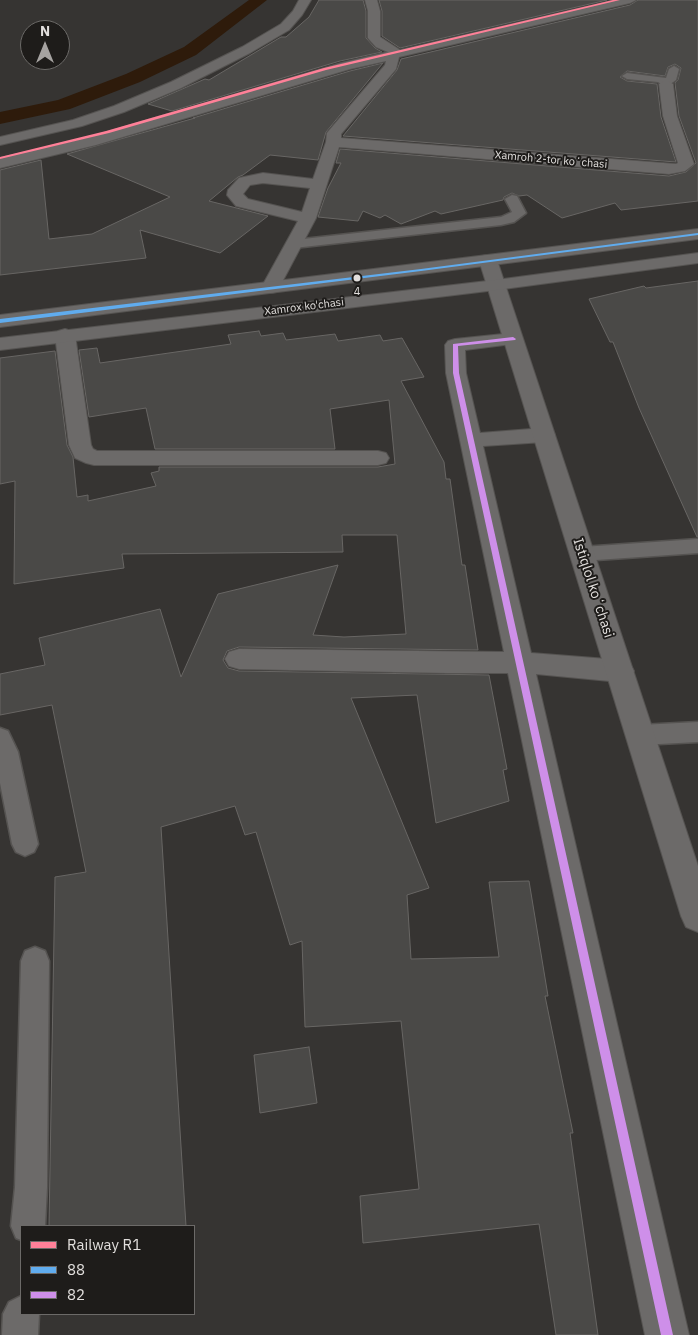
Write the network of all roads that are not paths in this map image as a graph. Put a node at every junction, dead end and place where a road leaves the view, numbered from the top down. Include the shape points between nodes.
1 (305, 0) edge
2 (371, 0) edge
3 (578, 0) edge
4 (630, 0) edge
5 (536, 10) dead end
6 (394, 53) junction
7 (674, 70) dead end
8 (627, 76) dead end
9 (666, 84) junction
10 (0, 141) edge
11 (333, 142) junction
12 (0, 164) edge
13 (320, 184) junction
14 (512, 199) dead end
15 (308, 218) junction
16 (698, 234) edge
17 (294, 244) junction
18 (698, 258) edge
19 (488, 260) junction
20 (496, 285) junction
21 (270, 288) junction
22 (0, 321) edge
23 (65, 335) junction
24 (513, 339) junction
25 (0, 344) edge
26 (544, 435) junction
27 (470, 440) junction
28 (378, 458) dead end
29 (698, 546) edge
30 (582, 554) junction
31 (239, 659) dead end
32 (518, 662) junction
33 (620, 671) junction
34 (698, 732) edge
35 (640, 735) junction
36 (0, 738) edge
37 (25, 844) dead end
38 (698, 916) edge
39 (35, 961) dead end
40 (28, 1225) edge
41 (22, 1315) edge
42 (20, 1335) edge
43 (667, 1335) edge

1 - 10 street via 285,27 176,84 77,123
2 - 6 street via 374,38
3 - 5 street
4 - 6 street
6 - 11 street via 391,66 334,133
6 - 12 street via 91,142
7 - 9 lane
8 - 9 lane via 659,79
9 - 11 street, Xamroh 2-tor koʻchasi via 670,116 686,164 680,168
11 - 13 street
13 - 15 street
13 - 15 street via 263,178 245,181 236,190 235,195 242,203
14 - 17 lane via 519,212 501,221
15 - 17 street
16 - 19 street
17 - 21 street
18 - 20 street, Xamrox ko'chasi
19 - 20 street, Istiqlol koʻchasi
19 - 21 street
20 - 23 street, Xamrox ko'chasi
20 - 24 street, Istiqlol koʻchasi
21 - 22 street
23 - 25 street, Xamrox ko'chasi
23 - 28 street via 80,445 83,453 94,458
24 - 26 street, Istiqlol koʻchasi
24 - 27 street via 455,345 456,373
26 - 27 street
26 - 30 street, Istiqlol koʻchasi
27 - 32 street
29 - 30 lane
30 - 33 street, Istiqlol koʻchasi
31 - 32 street
32 - 33 street
32 - 43 street
33 - 35 street, Istiqlol koʻchasi
34 - 35 lane
35 - 38 street, Istiqlol koʻchasi
36 - 37 lane via 6,752
39 - 40 lane
41 - 42 lane

